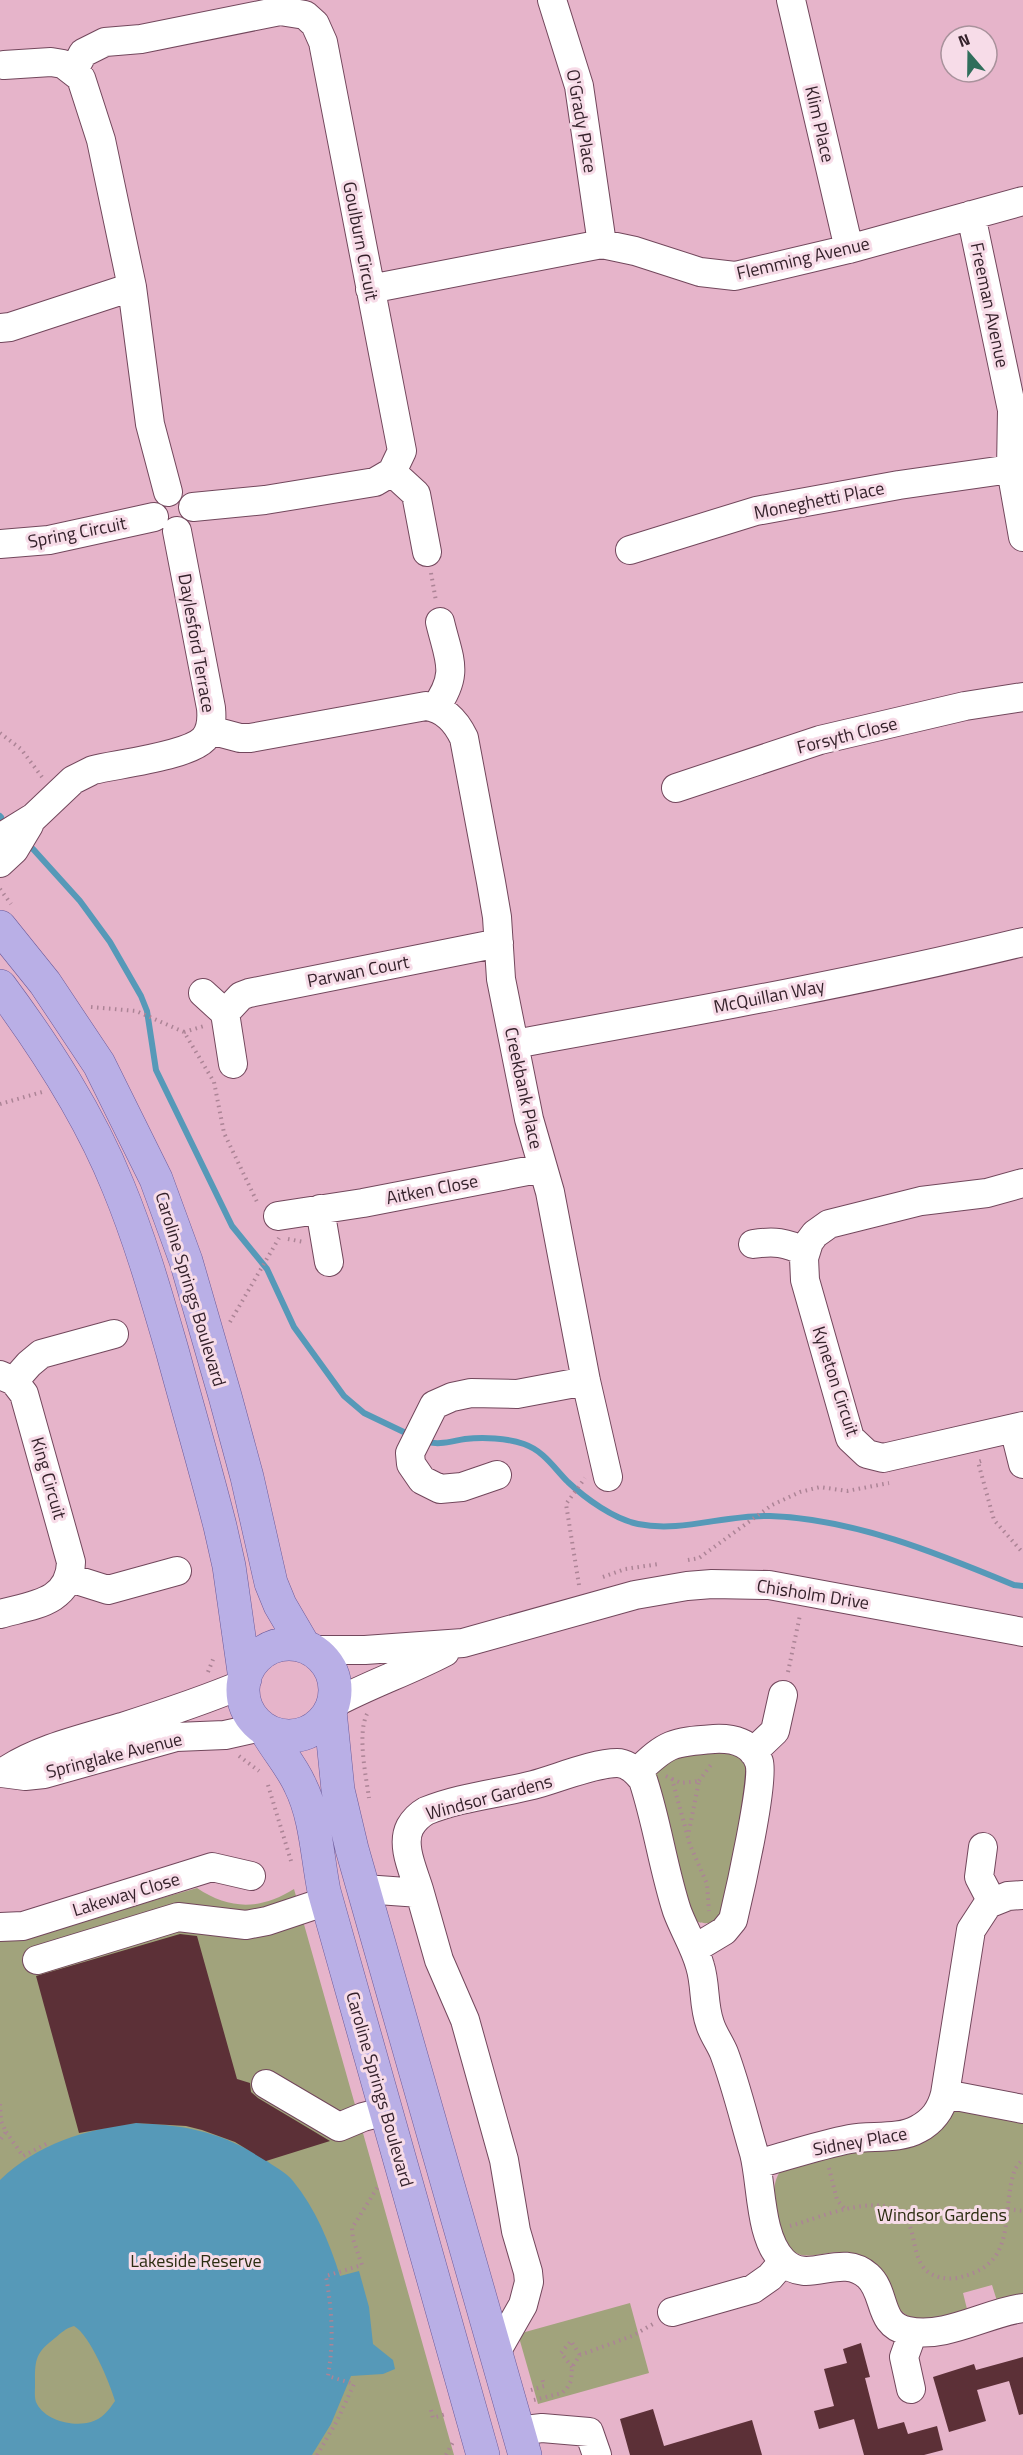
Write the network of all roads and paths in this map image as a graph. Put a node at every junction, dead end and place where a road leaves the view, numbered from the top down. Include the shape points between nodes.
1 (552, 0) edge
2 (791, 0) edge
3 (307, 7) edge
4 (78, 65) junction
5 (2, 66) edge
6 (1023, 201) edge
7 (971, 216) junction
8 (602, 244) junction
9 (849, 249) junction
10 (132, 287) junction
11 (370, 289) junction
12 (0, 328) edge
13 (1011, 469) junction
14 (392, 472) junction
15 (168, 492) junction
16 (193, 507) junction
17 (165, 524) junction
18 (1023, 537) edge
19 (0, 544) edge
20 (630, 549) dead end
21 (427, 552) joint
22 (440, 622) joint
23 (1023, 697) edge
24 (435, 708) junction
25 (210, 730) junction
26 (0, 733) edge
27 (45, 780) dead end
28 (676, 788) dead end
29 (34, 818) junction
30 (0, 838) edge
31 (0, 863) edge
32 (0, 927) edge
33 (1023, 942) edge
34 (499, 943) junction
35 (0, 986) edge
36 (202, 993) dead end
37 (90, 1007) dead end
38 (225, 1013) junction
39 (514, 1044) junction
40 (233, 1064) dead end
41 (46, 1091) dead end
42 (0, 1104) edge
43 (543, 1168) junction
44 (1023, 1183) edge
45 (320, 1209) junction
46 (274, 1227) junction
47 (753, 1244) dead end
48 (805, 1252) junction
49 (329, 1262) dead end
50 (229, 1324) dead end
51 (114, 1334) dead end
52 (7, 1378) edge
53 (586, 1381) junction
54 (1020, 1442) edge
55 (978, 1462) junction
56 (967, 1465) dead end
57 (497, 1475) dead end
58 (595, 1479) joint
59 (899, 1481) dead end
60 (1023, 1553) edge
61 (678, 1561) dead end
62 (667, 1563) dead end
63 (177, 1571) dead end
64 (69, 1578) junction
65 (598, 1579) dead end
66 (588, 1582) dead end
67 (579, 1585) junction
68 (569, 1588) dead end
69 (805, 1591) junction
70 (0, 1614) edge
71 (1023, 1632) edge
72 (463, 1643) junction
73 (309, 1648) junction
74 (244, 1682) junction
75 (783, 1695) joint
76 (332, 1707) junction
77 (263, 1728) junction
78 (753, 1752) junction
79 (1, 1773) edge
80 (649, 1774) junction
81 (672, 1779) junction
82 (688, 1837) junction
83 (982, 1847) dead end
84 (251, 1876) dead end
85 (364, 1889) junction
86 (420, 1893) junction
87 (1023, 1895) edge
88 (327, 1902) junction
89 (992, 1902) junction
90 (708, 1917) dead end
91 (0, 1927) edge
92 (694, 1949) junction
93 (37, 1960) dead end
94 (266, 2084) dead end
95 (945, 2094) junction
96 (423, 2100) junction
97 (0, 2104) edge
98 (1023, 2109) edge
99 (386, 2111) junction
100 (6, 2132) junction
101 (0, 2140) edge
102 (50, 2142) dead end
103 (1023, 2160) edge
104 (757, 2164) junction
105 (829, 2166) dead end
106 (381, 2183) dead end
107 (837, 2200) junction
108 (1008, 2209) junction
109 (846, 2211) junction
110 (1023, 2211) edge
111 (835, 2214) junction
112 (781, 2229) dead end
113 (783, 2262) junction
114 (1023, 2308) edge
115 (672, 2312) joint
116 (914, 2332) junction
117 (495, 2354) junction
118 (580, 2355) junction
119 (572, 2367) junction
120 (542, 2378) dead end
121 (911, 2389) dead end
122 (531, 2390) dead end
123 (534, 2400) dead end
124 (431, 2410) dead end
125 (446, 2414) dead end
126 (521, 2443) edge
127 (481, 2448) edge
128 (317, 2455) edge
129 (597, 2455) edge

1 - 8 street, O'Grady Place via 579,86
2 - 9 street, Klim Place
3 - 4 street, Goulburn Circuit via 141,39
3 - 11 street, Goulburn Circuit via 323,42
4 - 5 street via 51,62
4 - 10 street via 101,140
6 - 7 street, Flemming Avenue
7 - 9 street, Flemming Avenue
7 - 13 street, Freeman Avenue via 1012,410
8 - 9 street, Flemming Avenue via 700,272 735,276
8 - 11 street, Flemming Avenue
10 - 12 street
10 - 15 street via 150,423
11 - 14 street, Goulburn Circuit via 402,451
13 - 18 street, Freeman Avenue
13 - 20 street, Moneghetti Place via 756,511
14 - 16 street via 375,482
14 - 21 street via 416,494
15 - 16 street via 187,496
15 - 17 street via 157,499 153,511
16 - 17 street via 192,520 183,529
17 - 19 street, Spring Circuit
17 - 25 street, Daylesford Terrace via 211,708
21 - 22 path
22 - 24 street via 451,670 447,690
23 - 28 street, Forsyth Close via 965,706 820,740
24 - 25 street via 414,707 250,738
24 - 34 street, Creekbank Place via 452,718 464,738
25 - 29 street, Daylesford Terrace via 204,739 184,751 82,774
26 - 27 path via 21,748
29 - 30 street, Daylesford Terrace
29 - 31 street, Daylesford Terrace via 14,850
32 - 73 main road, Caroline Springs Boulevard via 45,983 94,1056 156,1179 186,1261 225,1396 271,1583 280,1605
33 - 39 street, McQuillan Way via 920,967
34 - 38 street, Parwan Court via 249,993 240,996
34 - 39 street, Creekbank Place via 501,979
35 - 74 main road, Caroline Springs Boulevard via 72,1096 134,1225 220,1526 234,1595
36 - 38 street
37 - 46 path via 136,1011 184,1032 214,1083 224,1133
38 - 40 street
39 - 43 street, Creekbank Place via 532,1136
41 - 42 path
43 - 45 street, Aitken Close
43 - 53 street, Creekbank Place
44 - 48 street via 921,1201 829,1224 815,1233
45 - 46 street, Aitken Close
45 - 49 street
46 - 50 path via 255,1281
47 - 48 street via 774,1241
48 - 54 street, Kyneton Circuit via 805,1280 850,1438 867,1454 883,1458
51 - 52 street via 41,1354
52 - 64 street, King Circuit via 24,1394 29,1406 67,1544
53 - 57 street via 517,1394 471,1393 434,1405 410,1454 411,1464 422,1480 440,1489
53 - 58 street, Creekbank Place
54 - 55 path
55 - 56 path
55 - 60 path via 994,1520
58 - 67 path via 568,1498 566,1510
59 - 61 path via 847,1491 820,1487 800,1492 772,1505 699,1558
62 - 65 path via 625,1569
63 - 64 street via 108,1590
64 - 70 street via 51,1598
66 - 67 path
67 - 68 path
69 - 71 street, Chisholm Drive
69 - 72 street, Chisholm Drive via 769,1585 687,1586 614,1600
69 - 75 path
72 - 73 street, Chisholm Drive via 365,1650
72 - 76 street, Chisholm Drive via 373,1683
73 - 74 main road via 279,1645 267,1650 249,1667
73 - 76 main road via 325,1660 332,1674 336,1689
74 - 77 main road via 247,1708
74 - 79 street, Springlake Avenue via 195,1705 36,1755
75 - 78 street via 775,1731
76 - 77 main road via 323,1721 302,1734 289,1736
76 - 85 main road via 338,1790
77 - 79 street, Springlake Avenue via 225,1735 176,1737 44,1774
77 - 88 main road, Caroline Springs Boulevard via 306,1799
78 - 80 street via 732,1739 676,1743 658,1751
78 - 92 street via 760,1773 733,1920 724,1931
80 - 81 path
80 - 86 street, Windsor Gardens via 624,1764 608,1764 437,1807 419,1815 410,1827 407,1841
80 - 92 street via 643,1779 678,1912
81 - 82 path
81 - 82 path via 681,1783 699,1781
82 - 90 path via 706,1884
83 - 89 street via 979,1877
84 - 91 street, Lakeway Close via 212,1867 23,1926
85 - 86 street
85 - 96 main road
86 - 117 street via 439,1960 465,2020 504,2160 516,2231 528,2272 523,2305
87 - 89 street
88 - 93 street via 246,1925 178,1917
88 - 99 main road, Caroline Springs Boulevard
89 - 95 street, Sidney Place via 971,1930
92 - 104 street via 704,1981 710,2024 734,2080
94 - 99 street via 339,2127
95 - 98 street
95 - 104 street, Sidney Place via 938,2113 916,2131 849,2139
96 - 99 main road
96 - 117 main road
97 - 100 path
99 - 127 main road, Caroline Springs Boulevard
100 - 101 path
100 - 102 path via 23,2156
103 - 108 path via 1015,2168
104 - 113 street via 769,2235
105 - 107 path
106 - 128 path via 352,2228 362,2265 326,2276 333,2322 328,2376 354,2384
107 - 109 path
107 - 111 path
108 - 109 path via 1005,2238 994,2259 974,2272 950,2279 924,2269 903,2216 878,2204
108 - 110 path
109 - 111 path
111 - 112 path
113 - 115 street via 753,2289
113 - 116 street via 802,2271 842,2266 863,2272 876,2287 889,2321 899,2329
114 - 116 street via 937,2331
115 - 118 path via 632,2336
116 - 121 street via 904,2357
117 - 126 main road
118 - 119 path
118 - 119 path via 572,2341 561,2353
119 - 123 path via 571,2381 562,2393
120 - 122 path via 544,2386
124 - 125 path via 433,2418
126 - 127 main road
126 - 129 street via 542,2428 589,2432

